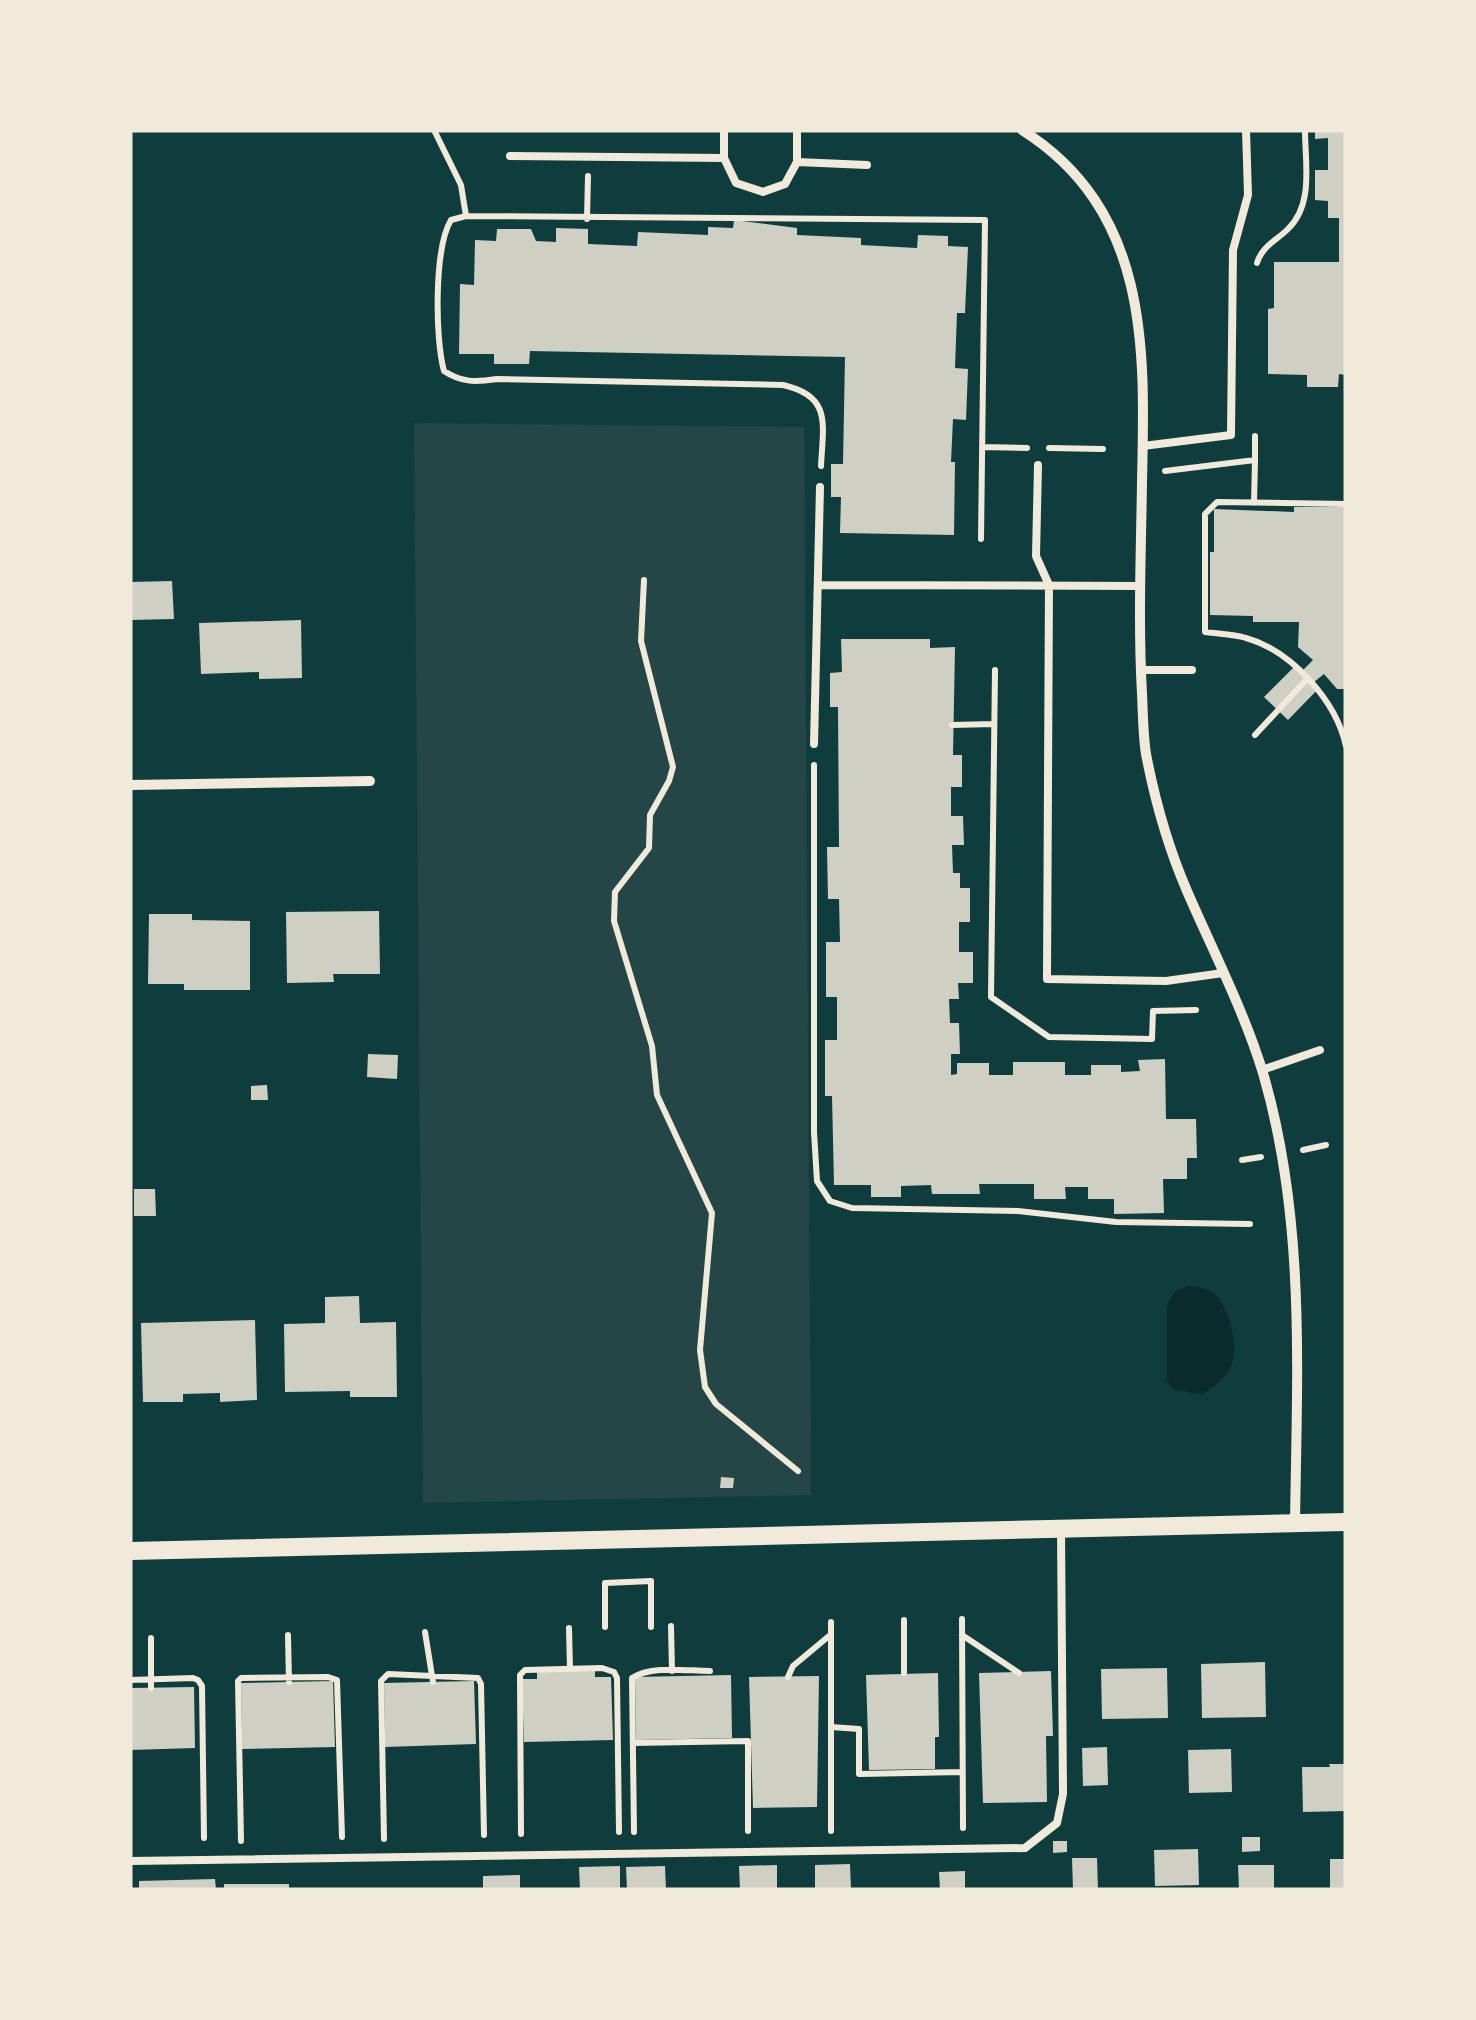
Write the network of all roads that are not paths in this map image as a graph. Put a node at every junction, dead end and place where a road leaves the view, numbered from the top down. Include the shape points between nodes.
1 (724, 130) edge
2 (796, 130) edge
3 (1246, 130) edge
4 (1028, 132) edge
5 (510, 156) dead end
6 (724, 158) junction
7 (797, 162) junction
8 (868, 166) dead end
9 (1144, 446) junction
10 (1038, 464) dead end
11 (820, 487) road end
12 (1049, 584) junction
13 (819, 585) junction
14 (1140, 586) junction
15 (1141, 670) junction
16 (1192, 670) dead end
17 (814, 744) road end
18 (370, 781) dead end
19 (130, 785) edge
20 (1224, 973) junction
21 (1320, 1050) dead end
22 (1262, 1070) junction
23 (1346, 1522) edge
24 (1295, 1523) junction
25 (1061, 1528) junction
26 (130, 1551) edge
27 (130, 1861) edge

1 - 6 lane
2 - 7 lane
3 - 9 lane via 1248,196 1233,250 1231,435
4 - 9 street via 1072,171 1119,243 1144,360
5 - 6 lane
6 - 7 lane via 736,183 763,192 785,184
7 - 8 lane
9 - 14 street
10 - 12 lane via 1036,556
11 - 13 lane
12 - 13 lane
12 - 14 lane
12 - 20 lane via 1047,979 1166,981
13 - 17 lane
14 - 15 street
15 - 16 lane
15 - 20 street via 1145,749 1160,818
18 - 19 street
20 - 22 street
21 - 22 lane
22 - 24 street via 1283,1153 1297,1278
23 - 24 street
24 - 25 street
25 - 26 street
25 - 27 lane via 1064,1794 1057,1823 1025,1848

